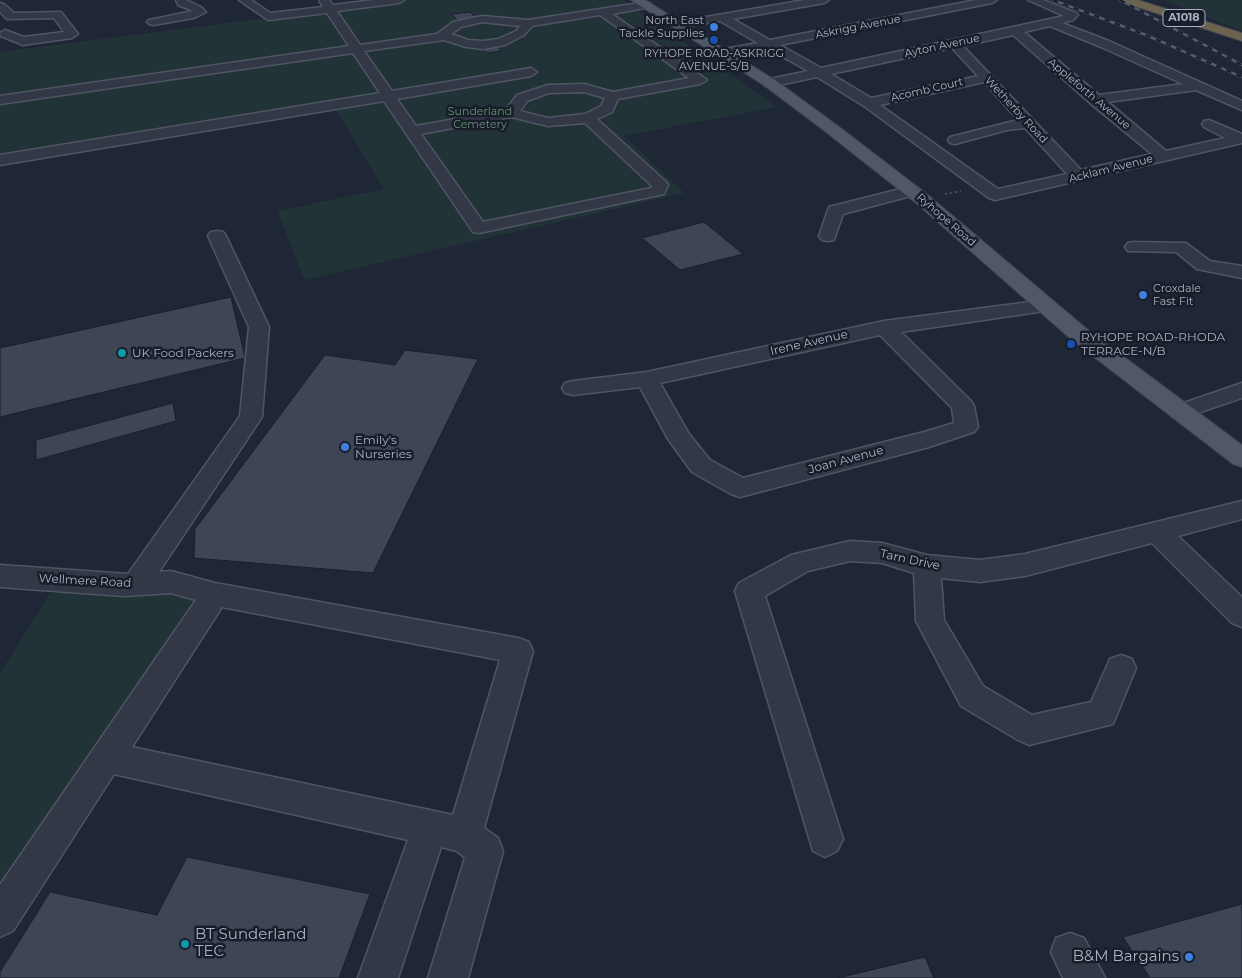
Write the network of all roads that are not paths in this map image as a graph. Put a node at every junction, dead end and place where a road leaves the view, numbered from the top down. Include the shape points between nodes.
1 (182, 0) edge
2 (244, 0) edge
3 (399, 0) edge
4 (824, 0) edge
5 (992, 0) edge
6 (1033, 0) edge
7 (1126, 0) edge
8 (642, 3) edge
9 (327, 4) edge
10 (0, 6) edge
11 (65, 10) dead end
12 (719, 11) junction
13 (602, 12) junction
14 (52, 14) junction
15 (154, 22) dead end
16 (1050, 22) junction
17 (528, 23) junction
18 (677, 25) junction
19 (1015, 30) junction
20 (5, 34) dead end
21 (445, 36) junction
22 (1242, 37) edge
23 (501, 42) junction
24 (770, 44) junction
25 (954, 44) junction
26 (357, 48) junction
27 (723, 53) junction
28 (532, 72) junction
29 (820, 73) junction
30 (986, 78) junction
31 (770, 83) junction
32 (1199, 86) junction
33 (548, 89) junction
34 (388, 96) junction
35 (613, 96) junction
36 (0, 100) edge
37 (1095, 100) junction
38 (869, 103) junction
39 (1242, 106) edge
40 (511, 113) junction
41 (588, 118) junction
42 (1028, 123) junction
43 (1209, 124) dead end
44 (412, 131) junction
45 (1240, 139) edge
46 (955, 140) dead end
47 (1163, 156) junction
48 (0, 160) edge
49 (1078, 177) junction
50 (917, 195) junction
51 (217, 236) dead end
52 (828, 236) dead end
53 (1134, 247) dead end
54 (1242, 272) edge
55 (1045, 306) junction
56 (884, 327) junction
57 (647, 379) junction
58 (573, 388) dead end
59 (1242, 390) edge
60 (1180, 412) junction
61 (1242, 458) edge
62 (1242, 510) edge
63 (1158, 533) junction
64 (928, 566) junction
65 (0, 576) edge
66 (136, 584) junction
67 (215, 594) junction
68 (1242, 615) edge
69 (1122, 668) dead end
70 (108, 757) junction
71 (430, 827) junction
72 (465, 835) junction
73 (825, 839) dead end
74 (0, 918) edge
75 (378, 978) edge
76 (448, 978) edge

1 - 15 street via 200,12
2 - 9 street via 268,17
3 - 9 street
4 - 12 street via 734,15
5 - 24 street, Askrigg Avenue
6 - 16 street, Ayton Avenue via 1072,15
7 - 22 highway, A1018
8 - 13 street
8 - 18 main road, Ryhope Road
9 - 26 street
10 - 14 street via 11,17
11 - 14 street
12 - 18 street
12 - 24 street
13 - 17 street
13 - 35 street via 700,80
14 - 20 street via 57,14 72,34 23,41
16 - 19 street, Ayton Avenue
16 - 32 street
17 - 21 street via 482,19 457,24 442,35
17 - 23 street via 520,34
18 - 27 main road, Ryhope Road
19 - 25 street, Ayton Avenue
19 - 37 street, Appleforth Avenue
21 - 23 street via 483,45
21 - 26 street
23 - 28 street
24 - 27 street, Askrigg Avenue
24 - 29 street
25 - 29 street, Ayton Avenue
25 - 30 street, Wetherby Road
26 - 34 street
26 - 36 street
27 - 31 main road, Ryhope Road
28 - 33 street
28 - 34 street
29 - 31 street, Ayton Avenue
29 - 38 street
30 - 38 street, Acomb Court
30 - 42 street, Wetherby Road
31 - 50 main road, Ryhope Road
32 - 37 street
32 - 39 street
33 - 35 street via 584,88
33 - 40 street via 522,98
34 - 44 street
34 - 48 street
35 - 41 street via 607,108
37 - 47 street, Appleforth Avenue
38 - 49 street, Acklam Avenue via 995,195
40 - 41 street via 548,122
40 - 44 street
41 - 44 street via 660,185 658,190 479,228
42 - 46 street
42 - 49 street, Wetherby Road
43 - 45 street
45 - 47 street, Acklam Avenue
47 - 49 street, Acklam Avenue
50 - 52 street via 836,211
50 - 55 main road, Ryhope Road
51 - 66 street via 258,327 251,417
53 - 54 street via 1180,246 1204,265
55 - 56 street, Irene Avenue
55 - 60 main road, Ryhope Road
56 - 57 street, Irene Avenue
56 - 57 street, Joan Avenue via 963,406 966,427 740,488 700,466 680,438
57 - 58 street, Irene Avenue
59 - 60 street
60 - 61 main road, Ryhope Road
62 - 63 street, Tarn Drive
63 - 64 street, Tarn Drive via 1025,565 980,571
63 - 68 street
64 - 69 street via 930,621 972,696 1029,730 1102,714
64 - 73 street, Tarn Drive via 882,553 850,551 801,562 749,590
65 - 66 street, Wellmere Road via 124,586
66 - 67 street, Wellmere Road via 171,582
67 - 70 street
67 - 72 street, Wellmere Road via 518,651
70 - 71 street
70 - 74 street
71 - 72 street
71 - 75 street
72 - 76 street via 485,851

